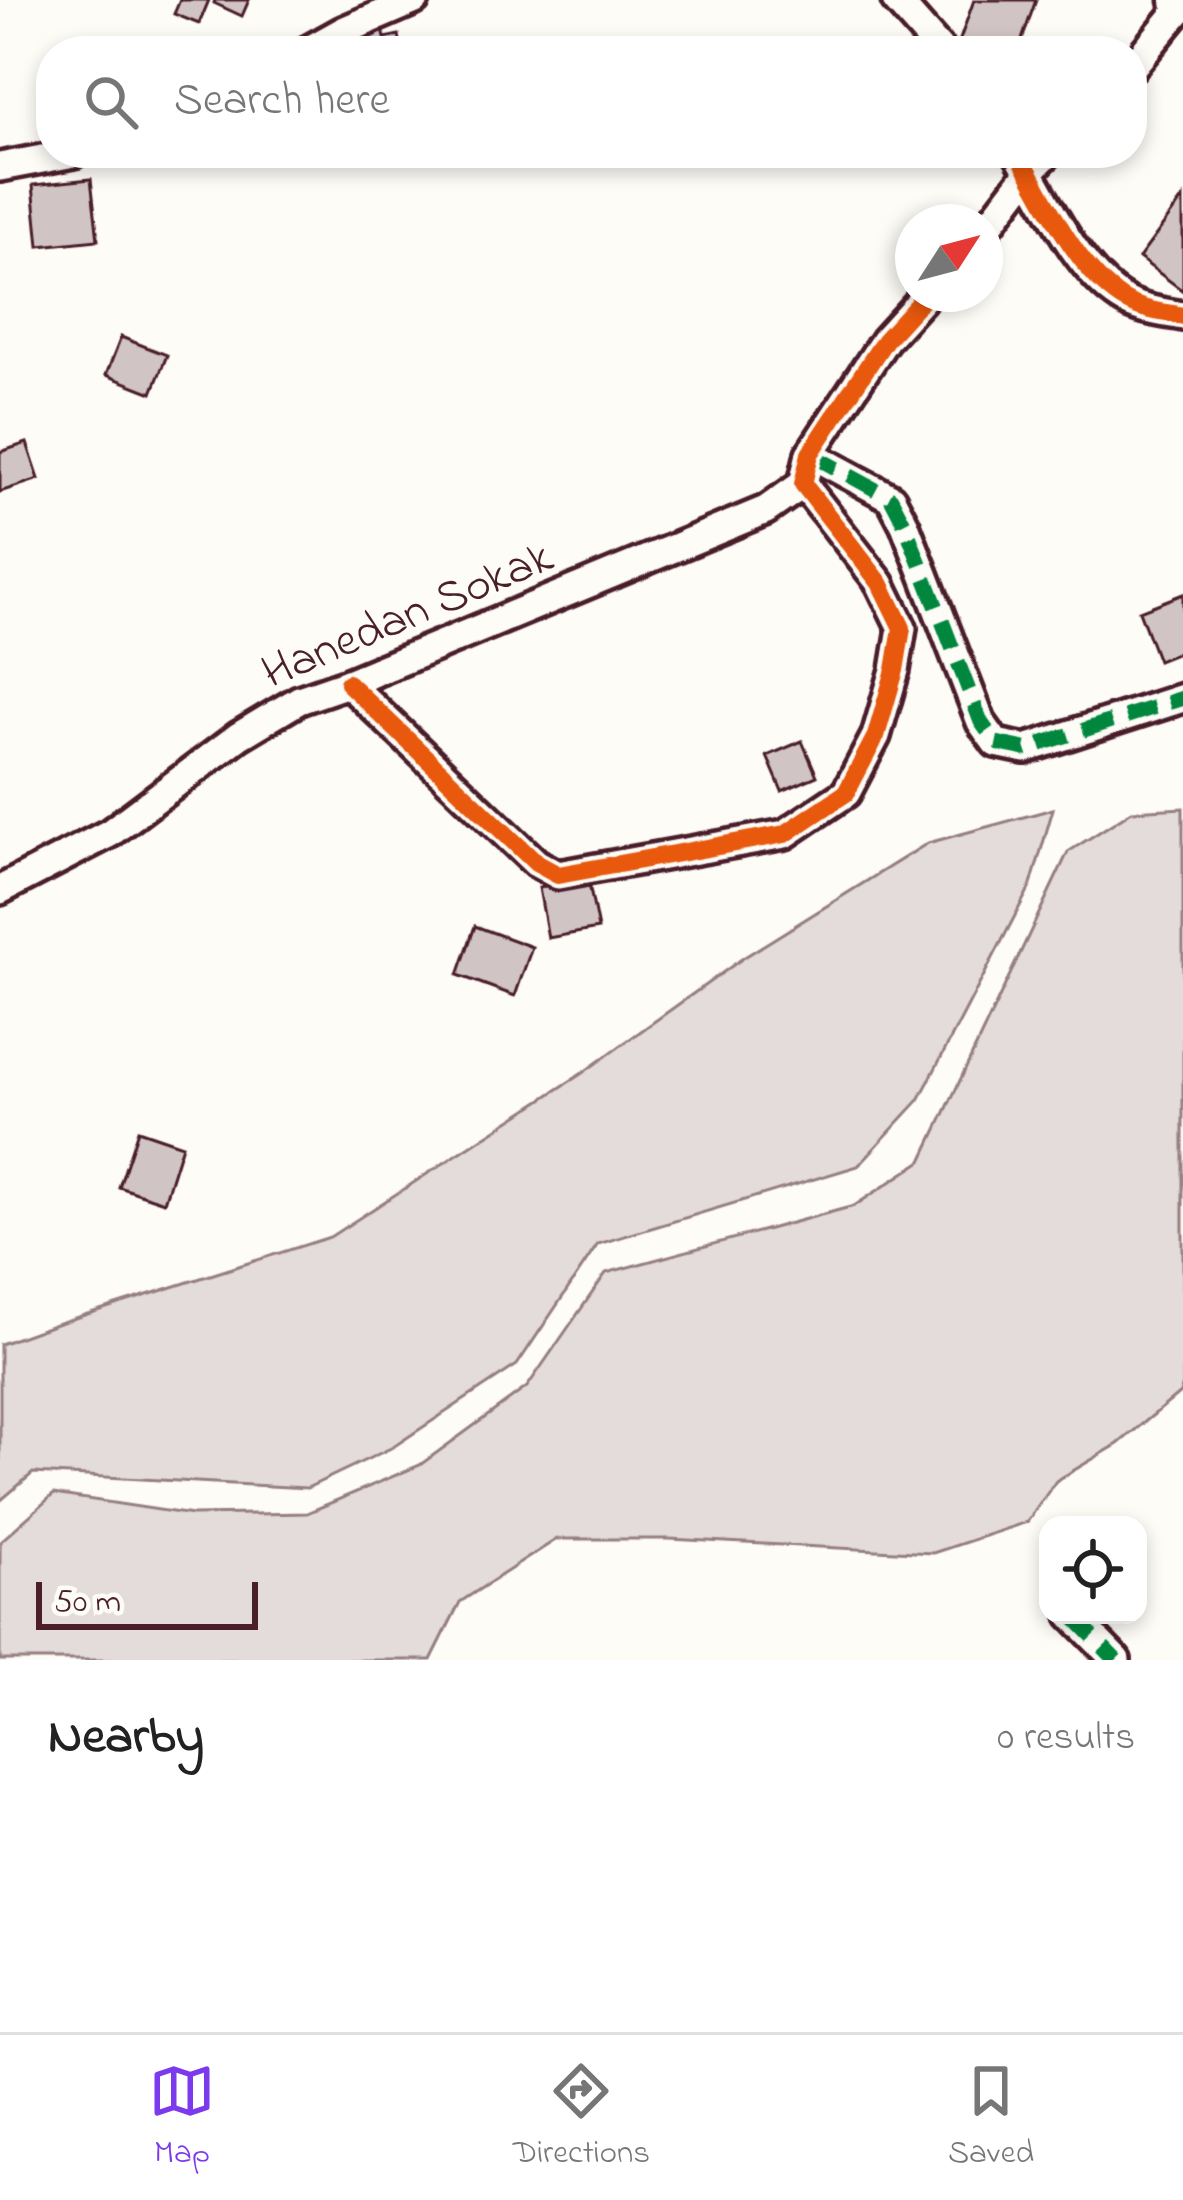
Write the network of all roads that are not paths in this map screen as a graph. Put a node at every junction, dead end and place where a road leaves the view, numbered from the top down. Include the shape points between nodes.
1 (415, 0) edge
2 (896, 0) edge
3 (1181, 3) edge
4 (334, 36) edge
5 (928, 36) edge
6 (1147, 47) edge
7 (36, 160) edge
8 (0, 167) edge
9 (1026, 168) edge
10 (1036, 168) edge
11 (1002, 204) edge
12 (911, 312) edge
13 (1183, 316) edge
14 (810, 454) junction
15 (803, 484) junction
16 (348, 683) junction
17 (1183, 698) edge
18 (0, 890) edge
19 (1081, 1624) edge
20 (1115, 1660) edge

1 - 4 street
2 - 5 street
3 - 6 street
7 - 8 street
9 - 11 street
10 - 13 street via 1094,274 1120,297
12 - 14 street
14 - 15 street
14 - 17 street via 892,498 981,722 997,743 1025,749
15 - 16 street, Hanedan Sokak via 766,510
15 - 16 street via 880,583 902,628 876,736 846,793 785,834 558,874 536,863
16 - 18 street, Hanedan Sokak via 298,700 110,833
19 - 20 street

